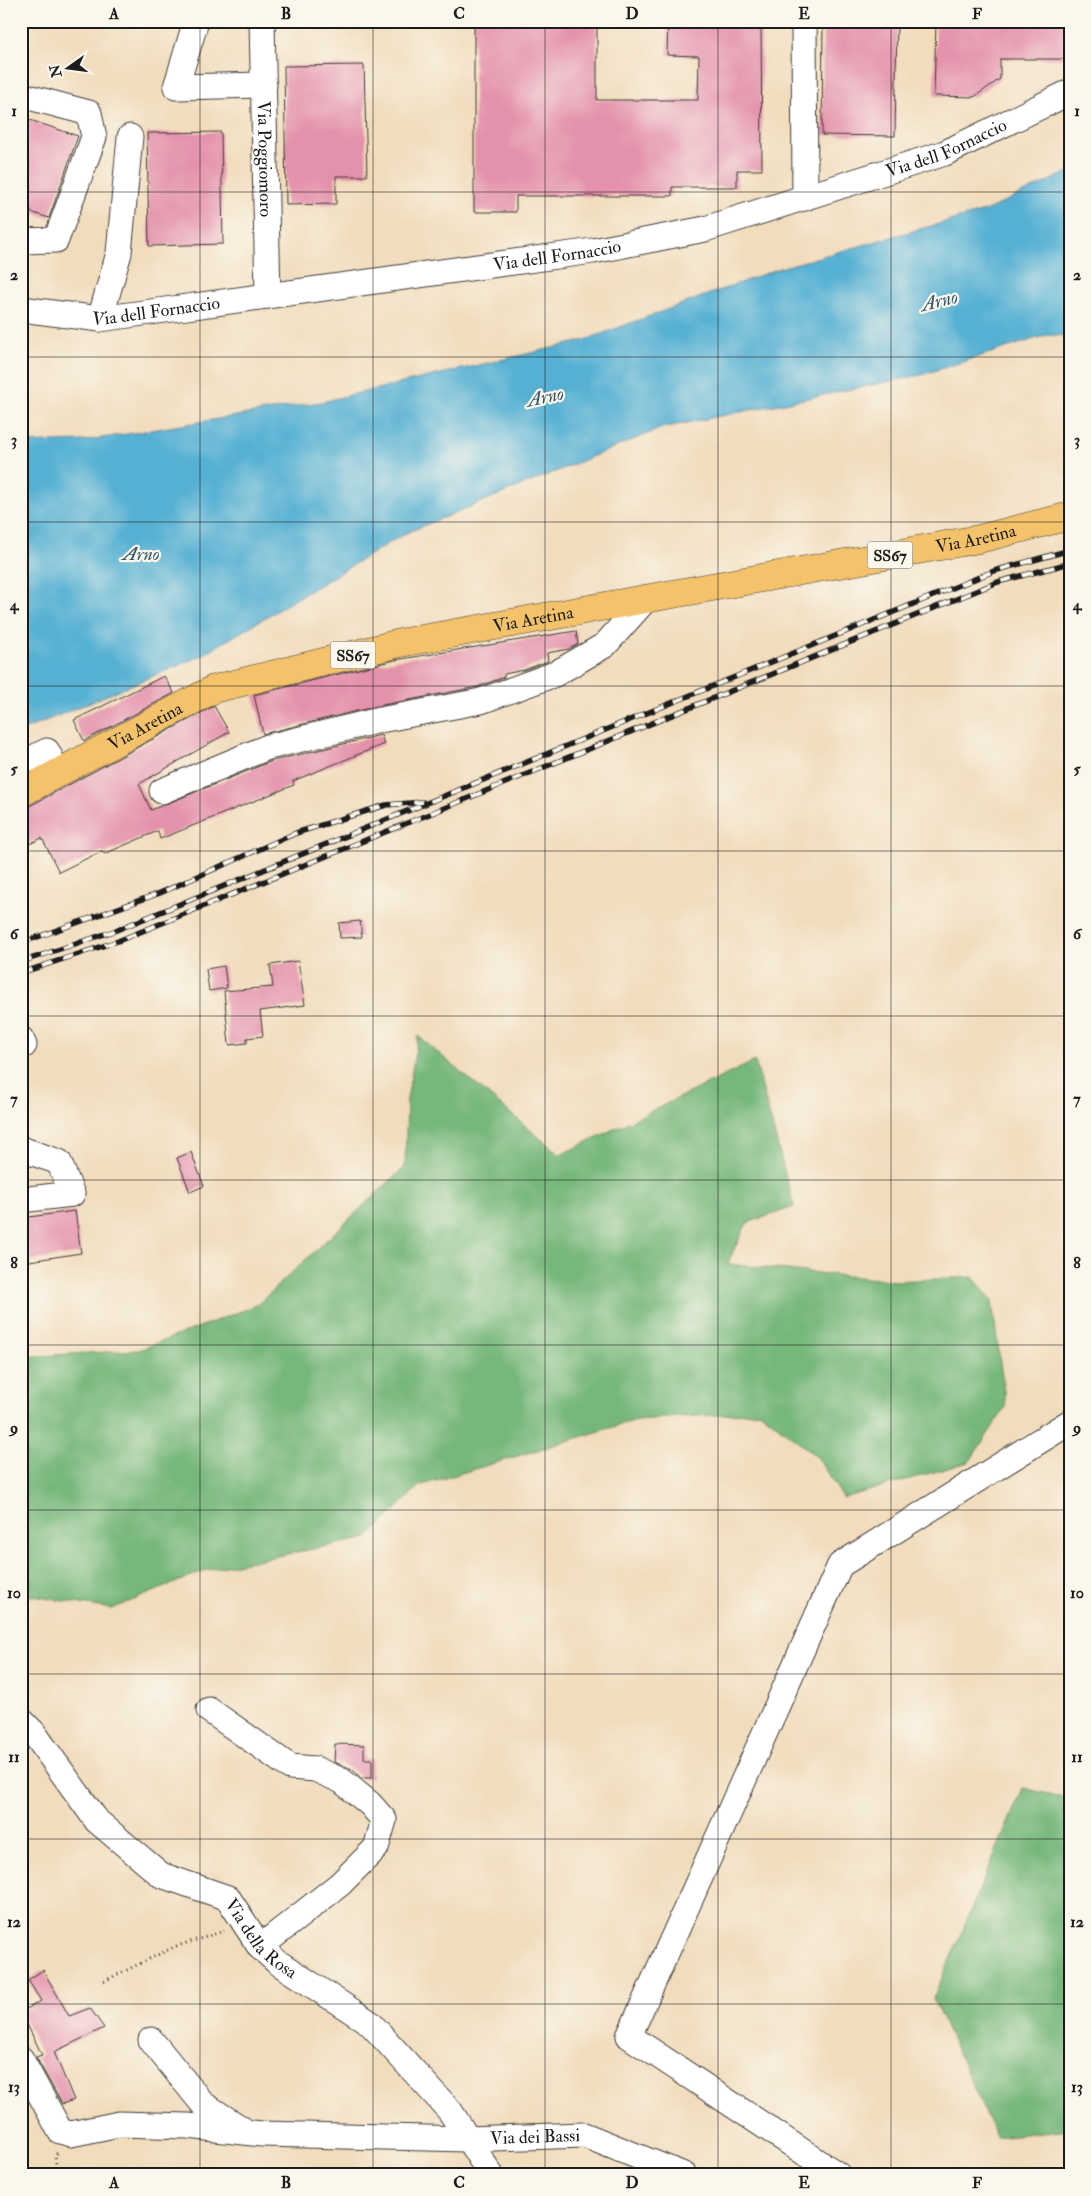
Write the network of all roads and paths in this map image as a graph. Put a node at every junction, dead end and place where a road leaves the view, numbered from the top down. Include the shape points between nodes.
1 (196, 21) edge
2 (262, 21) edge
3 (804, 21) edge
4 (264, 84) junction
5 (1070, 92) edge
6 (21, 95) edge
7 (130, 137) dead end
8 (804, 198) junction
9 (21, 241) edge
10 (268, 296) junction
11 (21, 309) edge
12 (100, 319) junction
13 (1070, 516) edge
14 (647, 598) junction
15 (31, 759) dead end
16 (58, 773) junction
17 (162, 791) dead end
18 (21, 794) edge
19 (21, 1039) edge
20 (21, 1046) edge
21 (21, 1149) edge
22 (21, 1200) edge
23 (1070, 1422) edge
24 (210, 1710) dead end
25 (21, 1720) edge
26 (246, 1924) junction
27 (260, 1947) junction
28 (104, 1981) dead end
29 (151, 2040) dead end
30 (21, 2059) edge
31 (246, 2132) junction
32 (467, 2138) junction
33 (100, 2171) dead end
34 (252, 2175) edge
35 (490, 2175) edge
36 (684, 2175) edge
37 (838, 2175) edge

1 - 4 street via 176,87
2 - 4 street, Via Poggiomoro
3 - 8 street
4 - 10 street, Via Poggiomoro
5 - 8 street, Via dell Fornaccio via 945,153
6 - 9 street via 89,113 94,137 56,240
7 - 12 street via 119,253
8 - 10 street, Via dell Fornaccio via 705,229 593,251
10 - 12 street, Via dell Fornaccio
11 - 12 street, Via dell Fornaccio
13 - 14 main road, Via Aretina / SS67 via 979,539
14 - 16 main road, Via Aretina / SS67 via 400,643 196,691
14 - 17 street via 606,645 555,674 481,701 380,720 268,747
15 - 16 street via 47,751
16 - 18 main road, Via Aretina / SS67
19 - 20 street via 24,1045
21 - 22 street via 59,1162 72,1194
23 - 37 street via 840,1565 629,2036
24 - 27 street via 290,1766 315,1769 342,1781 384,1820 376,1848 340,1884
25 - 26 street, Via della Rosa via 97,1821 161,1875 228,1898
26 - 27 street, Via della Rosa
26 - 28 path via 174,1946
27 - 32 street, Via della Rosa via 277,1962 370,2022 450,2111
29 - 31 street via 203,2104
30 - 31 street, Via dei Bassi via 60,2131 71,2134 120,2124
31 - 32 street, Via dei Bassi
32 - 35 street, Via della Rosa
32 - 36 street, Via dei Bassi via 584,2135
33 - 34 path

